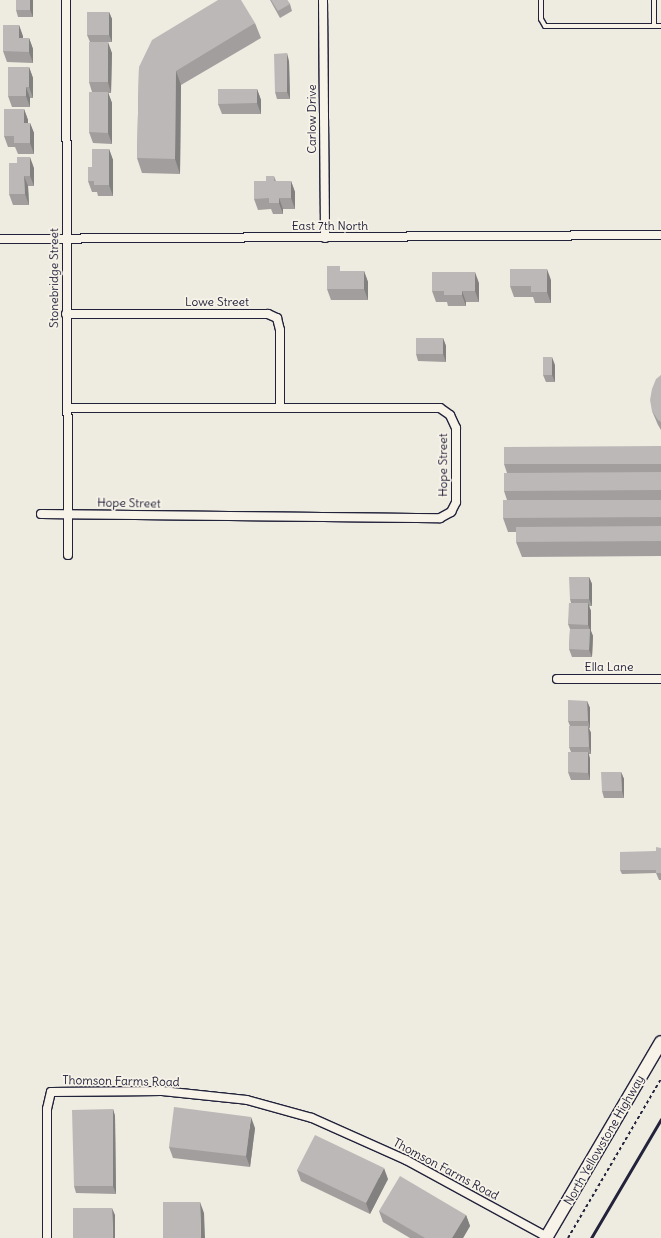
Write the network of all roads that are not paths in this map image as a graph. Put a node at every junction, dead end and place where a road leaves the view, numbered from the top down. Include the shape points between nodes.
1 (66, 0) edge
2 (323, 0) edge
3 (541, 0) edge
4 (654, 0) edge
5 (654, 26) junction
6 (661, 26) edge
7 (661, 235) edge
8 (325, 238) junction
9 (0, 239) edge
10 (66, 239) junction
11 (66, 314) junction
12 (67, 408) junction
13 (280, 408) junction
14 (41, 514) dead end
15 (67, 514) junction
16 (68, 555) dead end
17 (557, 679) dead end
18 (661, 679) edge
19 (661, 1042) edge
20 (47, 1238) edge
21 (546, 1238) edge

1 - 10 street, Stonebridge Street
2 - 8 street, Carlow Drive
3 - 5 lane via 541,19 545,26
4 - 5 lane
5 - 6 lane
7 - 8 street, East 7th North
8 - 10 street, East 7th North
9 - 10 street, East 7th North
10 - 11 street, Stonebridge Street
11 - 12 street, Stonebridge Street
11 - 13 street, Lowe Street via 268,314 277,318 280,330
12 - 13 street, Hope Street
12 - 15 street, Stonebridge Street
13 - 15 street, Hope Street via 440,408 450,415 456,428 456,502 451,512 440,518
14 - 15 street, Hope Street
15 - 16 street, Stonebridge Street
17 - 18 street, Ella Lane
19 - 21 main road, North Yellowstone Highway
20 - 21 street, Thomson Farms Road via 47,1109 51,1092 162,1091 247,1100 312,1118 406,1160

